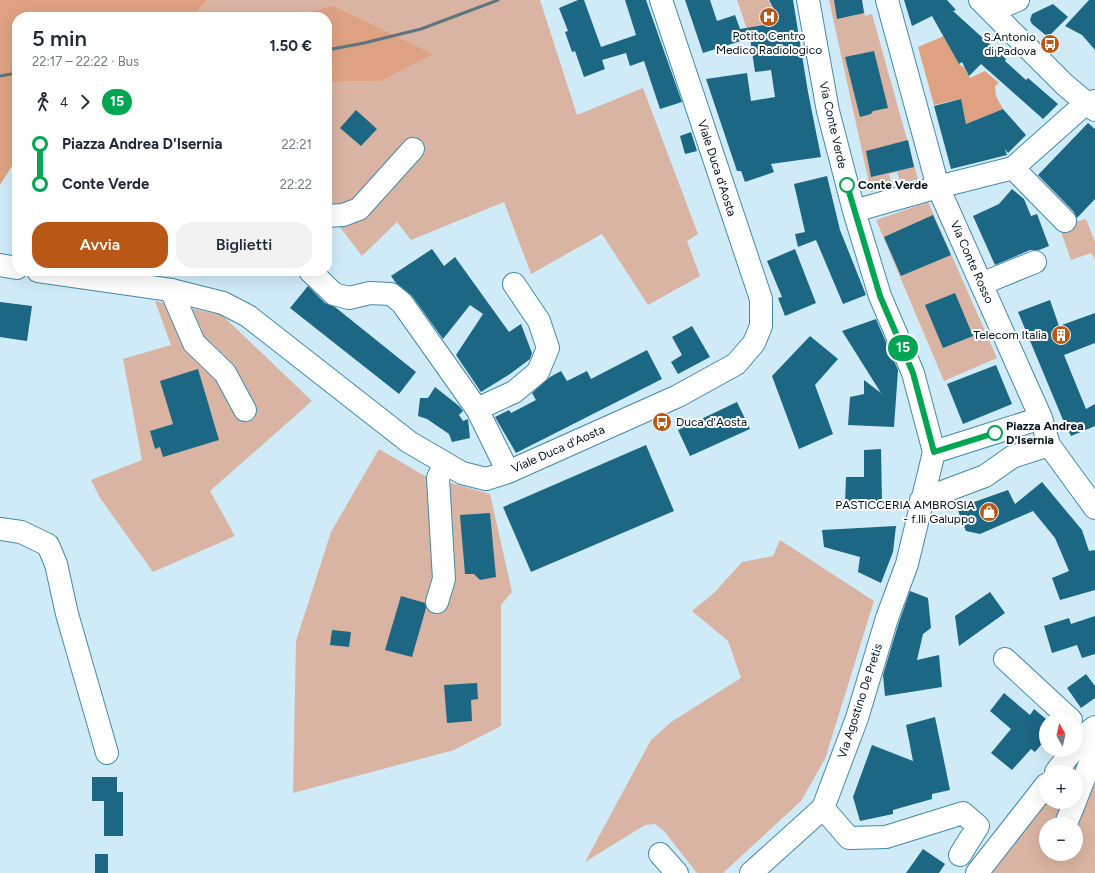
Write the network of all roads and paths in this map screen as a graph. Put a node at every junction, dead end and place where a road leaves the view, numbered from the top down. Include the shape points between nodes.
1 (661, 0) edge
2 (808, 0) edge
3 (887, 0) edge
4 (1018, 0) edge
5 (985, 6) edge
6 (1092, 105) edge
7 (413, 149) dead end
8 (1013, 168) junction
9 (938, 187) junction
10 (854, 211) junction
11 (332, 216) edge
12 (1065, 221) dead end
13 (1035, 262) dead end
14 (0, 265) edge
15 (12, 267) edge
16 (108, 276) edge
17 (315, 276) edge
18 (136, 278) edge
19 (514, 284) dead end
20 (981, 284) junction
21 (171, 290) junction
22 (477, 409) junction
23 (245, 410) dead end
24 (1041, 418) junction
25 (1049, 445) junction
26 (934, 452) junction
27 (445, 463) junction
28 (508, 472) junction
29 (921, 500) junction
30 (1095, 508) edge
31 (0, 529) edge
32 (437, 602) dead end
33 (1004, 659) dead end
34 (1059, 713) edge
35 (107, 753) dead end
36 (1039, 794) edge
37 (823, 808) junction
38 (660, 854) dead end
39 (960, 855) dead end
40 (758, 871) edge
41 (677, 873) edge
42 (977, 873) edge

1 - 28 street, Viale Duca d'Aosta via 761,299 761,326 754,343 736,364 678,396
2 - 10 street, Via Conte Verde via 828,111
3 - 9 street, Via Conte Rosso
4 - 5 street
5 - 6 street via 1065,85
6 - 8 street
7 - 11 street via 359,210
8 - 9 street
8 - 12 street
9 - 10 street
9 - 20 street, Via Conte Rosso
10 - 26 street, Via Conte Verde via 880,296 913,373
13 - 20 street
14 - 15 street
16 - 18 street, Viale Duca d'Aosta
17 - 22 street via 334,294 349,298 370,293 391,294 402,303
18 - 21 street, Viale Duca d'Aosta
19 - 22 street via 540,321 548,348 538,372 514,392
20 - 24 street, Via Conte Rosso
21 - 23 street via 194,342 225,373
21 - 27 street, Viale Duca d'Aosta via 222,303 248,316 409,442
22 - 28 street
24 - 25 street, Via Conte Rosso
24 - 26 street
25 - 29 street via 1012,457 985,476
25 - 30 street, Via Conte Rosso
26 - 29 street, Via Agostino De Pretis
27 - 28 street, Viale Duca d'Aosta via 462,473 486,479
27 - 32 street via 438,478 444,580
29 - 37 street, Via Agostino De Pretis via 907,564 887,618 857,718
31 - 35 street via 21,532 48,545 56,564 67,614
33 - 34 street
36 - 42 street
37 - 39 street via 849,838 886,837 963,814 978,826
37 - 40 street, Via Agostino De Pretis
38 - 41 street

